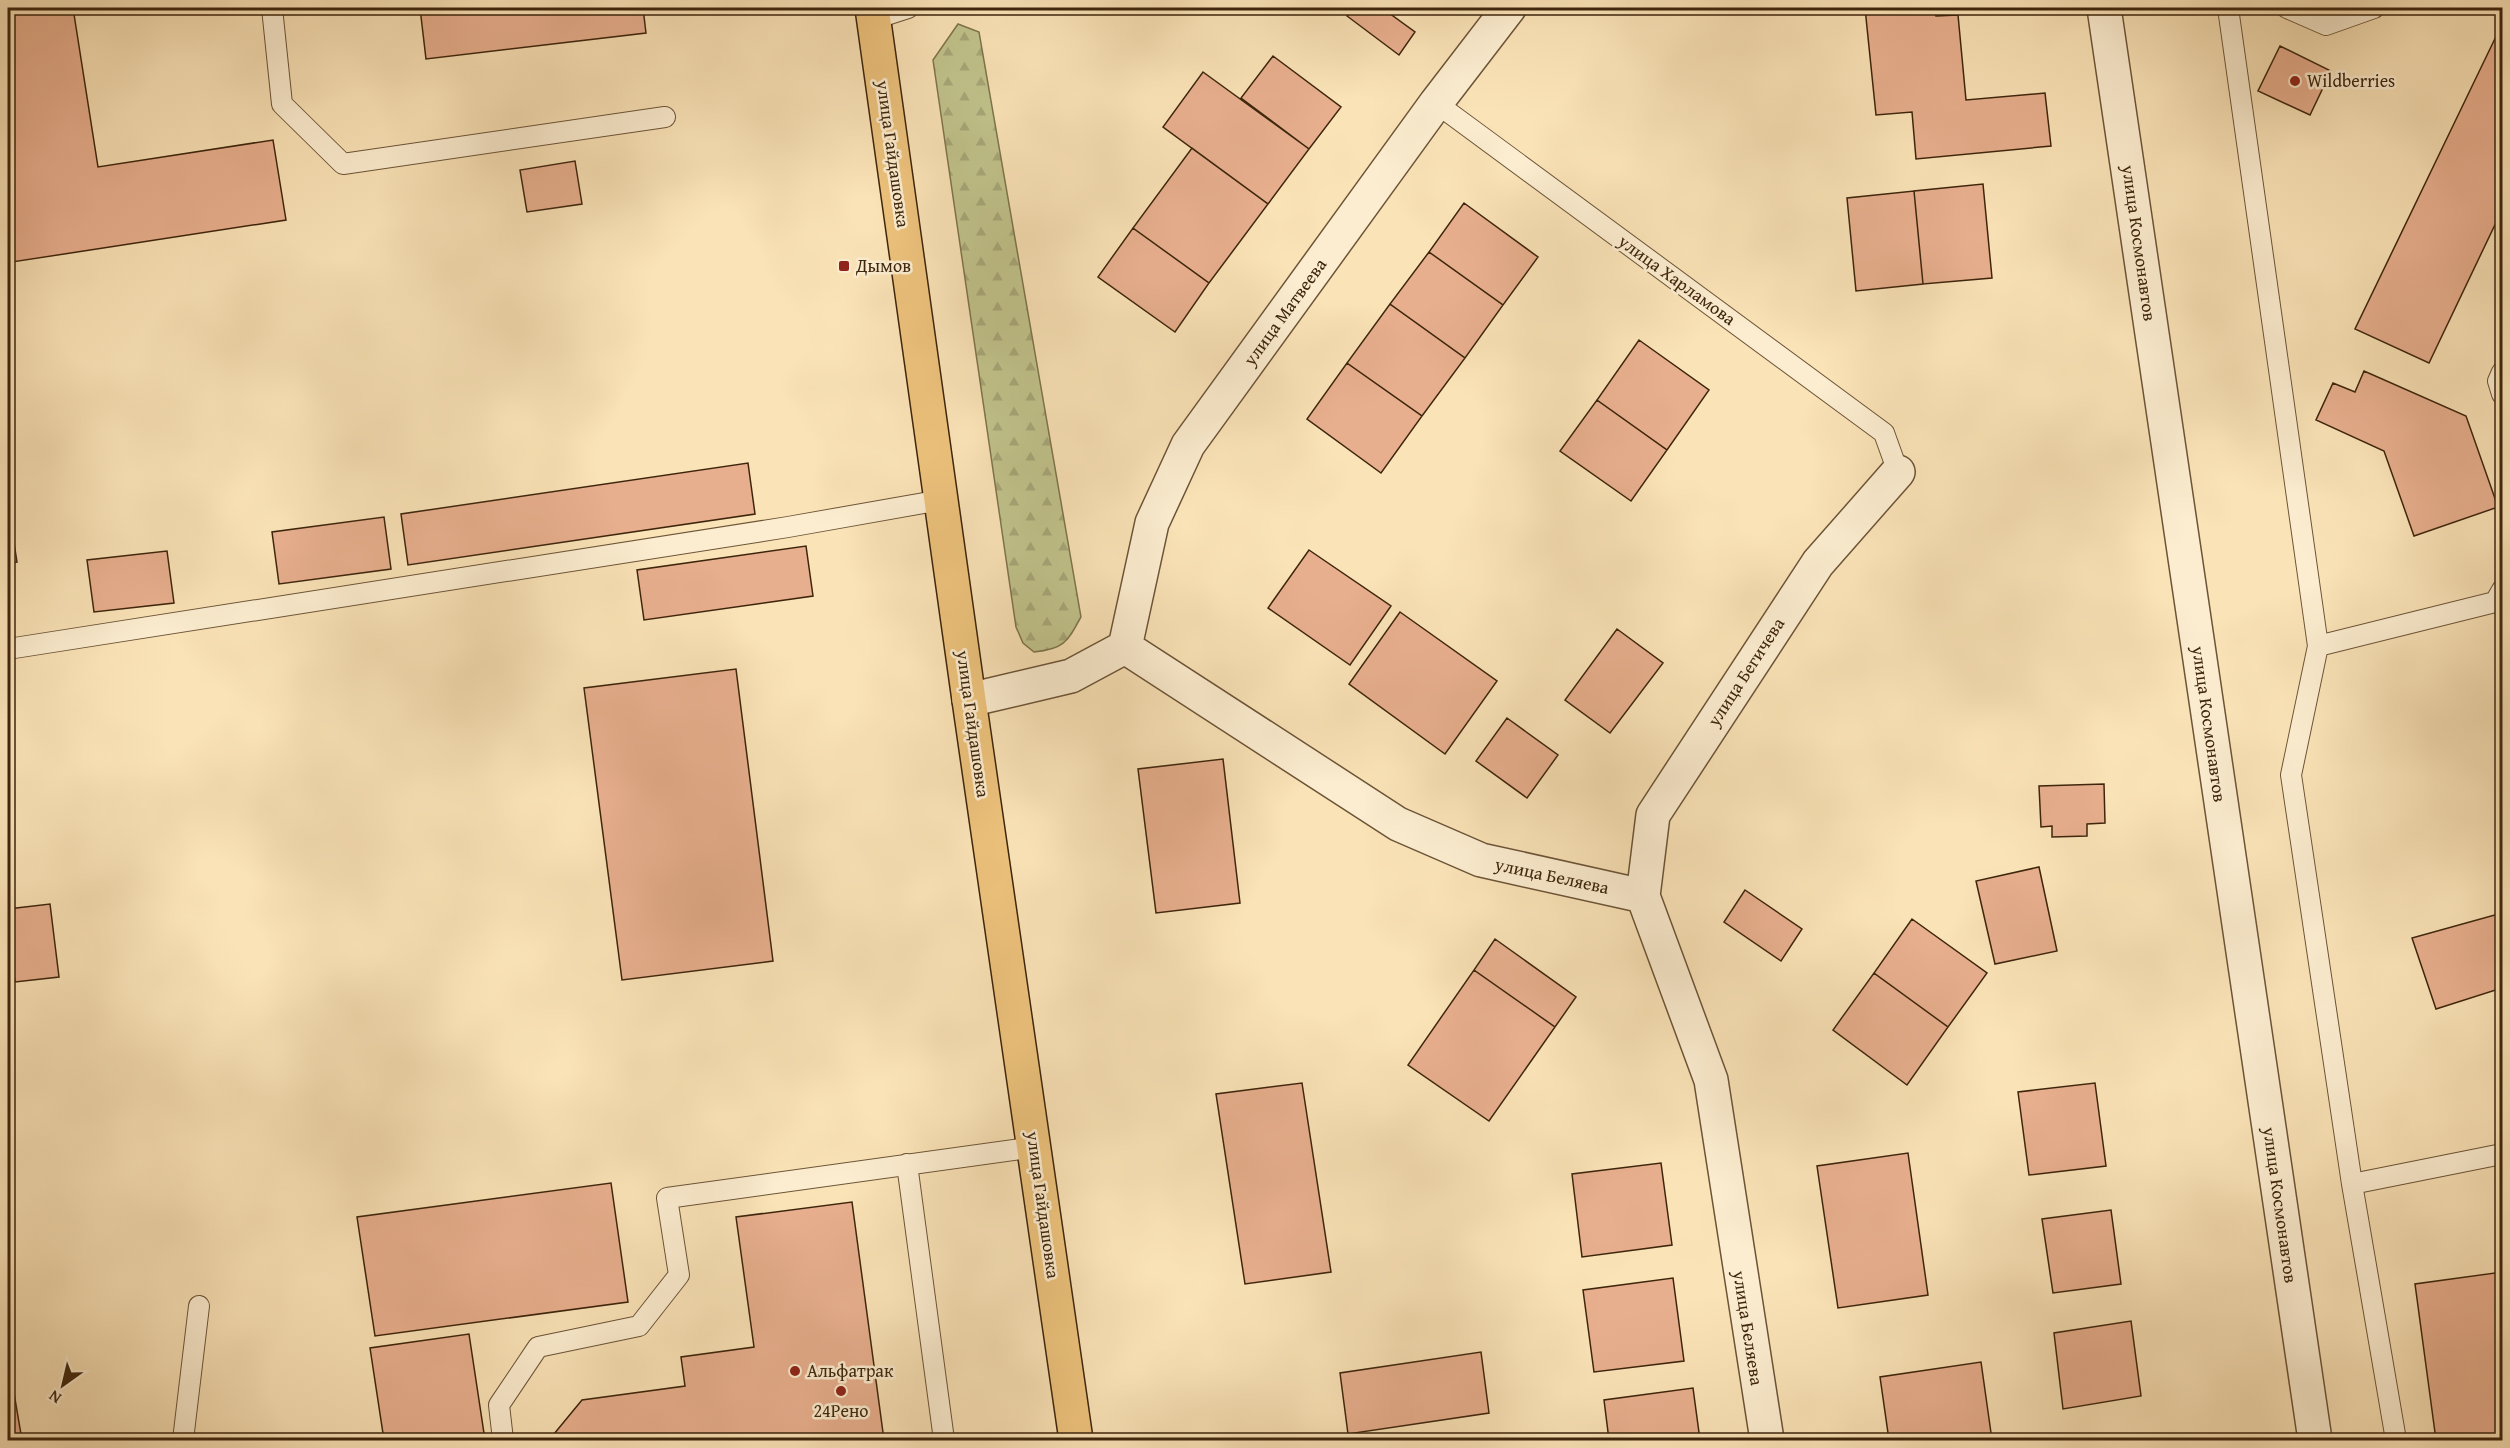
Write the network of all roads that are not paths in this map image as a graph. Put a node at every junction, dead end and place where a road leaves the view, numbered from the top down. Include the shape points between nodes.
1 (272, 8) edge
2 (908, 8) edge
3 (1509, 8) edge
4 (2104, 8) edge
5 (2228, 8) edge
6 (2288, 8) edge
7 (2374, 8) edge
8 (873, 13) edge
9 (1436, 103) junction
10 (665, 117) dead end
11 (2502, 372) edge
12 (2502, 394) edge
13 (1898, 472) joint
14 (942, 500) junction
15 (2502, 590) edge
16 (2318, 646) junction
17 (1125, 647) junction
18 (8, 649) edge
19 (969, 700) junction
20 (1643, 896) junction
21 (1035, 1147) junction
22 (2502, 1154) edge
23 (908, 1164) junction
24 (2352, 1184) junction
25 (199, 1306) dead end
26 (183, 1440) edge
27 (503, 1440) edge
28 (945, 1440) edge
29 (1077, 1440) edge
30 (1767, 1440) edge
31 (2315, 1440) edge
32 (2396, 1440) edge

1 - 10 lane via 282,104 343,164
2 - 8 lane
3 - 9 street, улица Матвеева
4 - 31 street, улица Космонавтов
5 - 16 lane
6 - 7 lane via 2326,25
8 - 14 main road, улица Гайдашовка
9 - 13 lane, улица Харламова via 1884,433
9 - 17 street, улица Матвеева via 1188,445 1152,523
11 - 12 lane via 2498,381
13 - 20 street, улица Бегичева via 1818,563 1653,815
14 - 18 lane
14 - 19 main road, улица Гайдашовка
15 - 16 lane via 2495,602
16 - 24 lane via 2291,775
17 - 19 street via 1071,676
17 - 20 street, улица Беляева via 1398,824 1481,860
19 - 21 main road, улица Гайдашовка
20 - 30 street, улица Беляева via 1711,1080
21 - 23 lane
21 - 29 main road, улица Гайдашовка
22 - 24 lane
23 - 27 lane via 667,1198 680,1275 639,1326 538,1347 499,1406
23 - 28 lane
24 - 32 lane
25 - 26 lane

